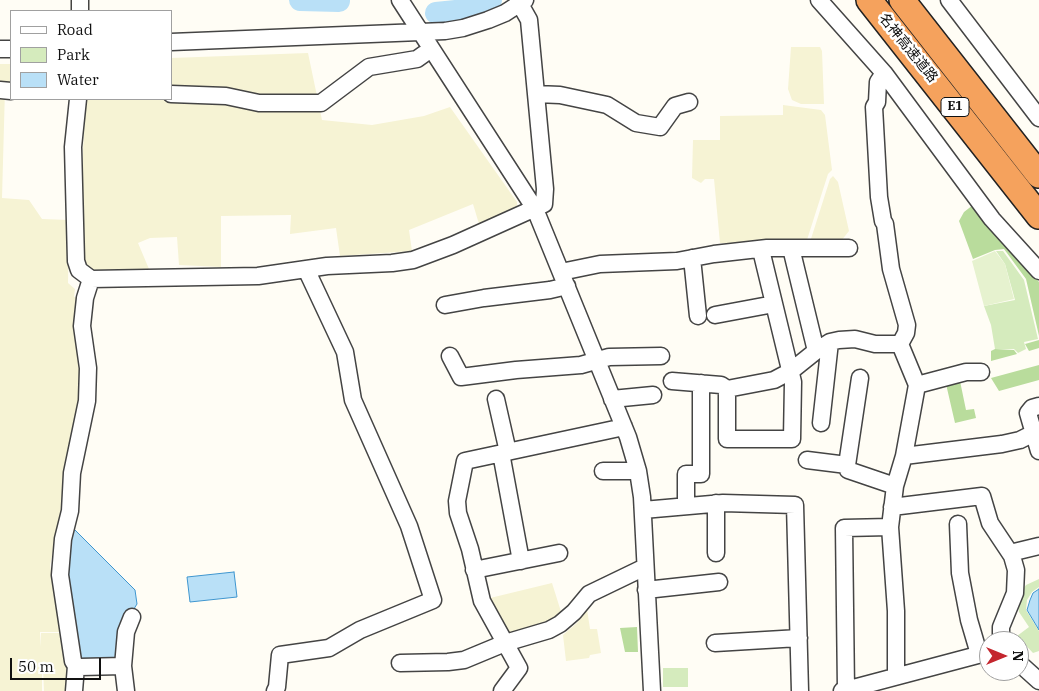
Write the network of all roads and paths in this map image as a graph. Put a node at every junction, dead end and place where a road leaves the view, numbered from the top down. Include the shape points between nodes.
1 (400, 0) edge
2 (820, 0) edge
3 (869, 0) edge
4 (902, 0) edge
5 (949, 0) edge
6 (518, 3) edge
7 (421, 32) junction
8 (172, 42) edge
9 (424, 54) dead end
10 (884, 73) junction
11 (172, 94) edge
12 (536, 94) junction
13 (78, 100) edge
14 (689, 102) dead end
15 (1039, 118) edge
16 (1039, 175) edge
17 (535, 209) junction
18 (1039, 216) edge
19 (791, 248) junction
20 (850, 248) dead end
21 (761, 250) junction
22 (692, 258) junction
23 (306, 270) junction
24 (1039, 271) edge
25 (91, 279) junction
26 (564, 279) junction
27 (774, 304) junction
28 (446, 305) dead end
29 (715, 315) dead end
30 (698, 316) dead end
31 (830, 342) junction
32 (900, 344) junction
33 (816, 351) junction
34 (450, 356) dead end
35 (661, 356) dead end
36 (596, 360) junction
37 (791, 371) junction
38 (981, 372) dead end
39 (860, 378) dead end
40 (672, 381) dead end
41 (701, 383) junction
42 (917, 385) junction
43 (727, 389) junction
44 (653, 395) dead end
45 (496, 399) dead end
46 (612, 399) junction
47 (1039, 406) edge
48 (821, 424) dead end
49 (624, 427) junction
50 (1034, 433) junction
51 (1039, 451) edge
52 (505, 452) junction
53 (904, 456) junction
54 (807, 460) dead end
55 (847, 465) junction
56 (603, 471) dead end
57 (638, 471) junction
58 (895, 486) junction
59 (716, 504) junction
60 (686, 505) junction
61 (892, 507) junction
62 (643, 510) junction
63 (958, 524) dead end
64 (890, 527) junction
65 (1039, 546) edge
66 (559, 552) dead end
67 (1010, 552) junction
68 (716, 553) dead end
69 (521, 561) junction
70 (646, 567) junction
71 (474, 570) junction
72 (718, 582) dead end
73 (646, 590) junction
74 (132, 617) dead end
75 (1001, 631) edge
76 (799, 638) junction
77 (979, 642) edge
78 (505, 643) junction
79 (715, 643) dead end
80 (979, 654) edge
81 (400, 663) dead end
82 (76, 666) junction
83 (123, 666) junction
84 (1029, 672) edge
85 (896, 676) junction
86 (1039, 681) edge
87 (844, 690) edge
88 (74, 691) edge
89 (126, 691) edge
90 (275, 691) edge
91 (502, 691) edge
92 (652, 691) edge
93 (800, 691) edge

1 - 7 street
2 - 10 street
3 - 18 highway, 名神高速道路 / E1
4 - 16 highway, 名神高速道路 / E1
5 - 15 street
6 - 7 street via 496,17 472,26
6 - 12 street via 529,20
7 - 8 street
7 - 17 street
9 - 11 street via 417,59 369,67 321,104 259,103 226,96
10 - 24 street via 992,219
10 - 32 street via 878,82 874,107 877,177 891,269 907,325
12 - 14 street via 560,95 608,105 636,123 660,127 676,106
12 - 17 street via 545,194 544,204
13 - 25 street via 73,147 76,261 79,270
17 - 23 street via 413,260
17 - 26 street
19 - 20 street
19 - 21 street
19 - 33 street
21 - 22 street
21 - 27 street
22 - 26 street via 590,265
22 - 30 street
23 - 25 street via 258,276
23 - 90 street via 345,352 353,400 408,526 433,600 360,630 329,648 280,655
25 - 82 street via 82,326 88,368 87,401 72,473 60,575
26 - 28 street via 550,290
26 - 36 street
27 - 29 street
27 - 37 street
31 - 32 street via 855,340
31 - 33 street
31 - 48 street
32 - 42 street
33 - 37 street
34 - 36 street via 461,377 582,365
35 - 36 street
36 - 46 street
37 - 43 street via 774,380
37 - 43 street via 792,438 727,439
38 - 42 street via 966,372
39 - 55 street
40 - 41 street
41 - 43 street via 721,385
41 - 60 street via 701,474 686,474
42 - 53 street
44 - 46 street
45 - 52 street
46 - 49 street
47 - 50 street via 1028,413
49 - 52 street
49 - 57 street
50 - 51 street
50 - 53 street via 1002,444
52 - 69 street
52 - 71 street via 465,461 457,501
53 - 58 street
54 - 55 street
55 - 58 street via 848,470
56 - 57 street
57 - 62 street
58 - 61 street
59 - 60 street
59 - 68 street
59 - 76 street via 795,505
60 - 62 street
61 - 64 street
61 - 67 street via 982,496 990,523
62 - 70 street
63 - 77 street via 960,574 969,620
64 - 85 street via 896,611
64 - 87 street via 844,528
65 - 67 street
66 - 69 street
67 - 75 street via 1016,587
69 - 71 street
70 - 73 street
70 - 78 street via 589,594 574,612 549,630
71 - 78 street via 482,600
72 - 73 street
73 - 92 street
74 - 83 street via 126,632
76 - 79 street
76 - 93 street
78 - 81 street via 464,660
78 - 91 street via 519,668
80 - 85 street
82 - 83 street
82 - 88 street
83 - 89 street
84 - 86 street
85 - 87 street

